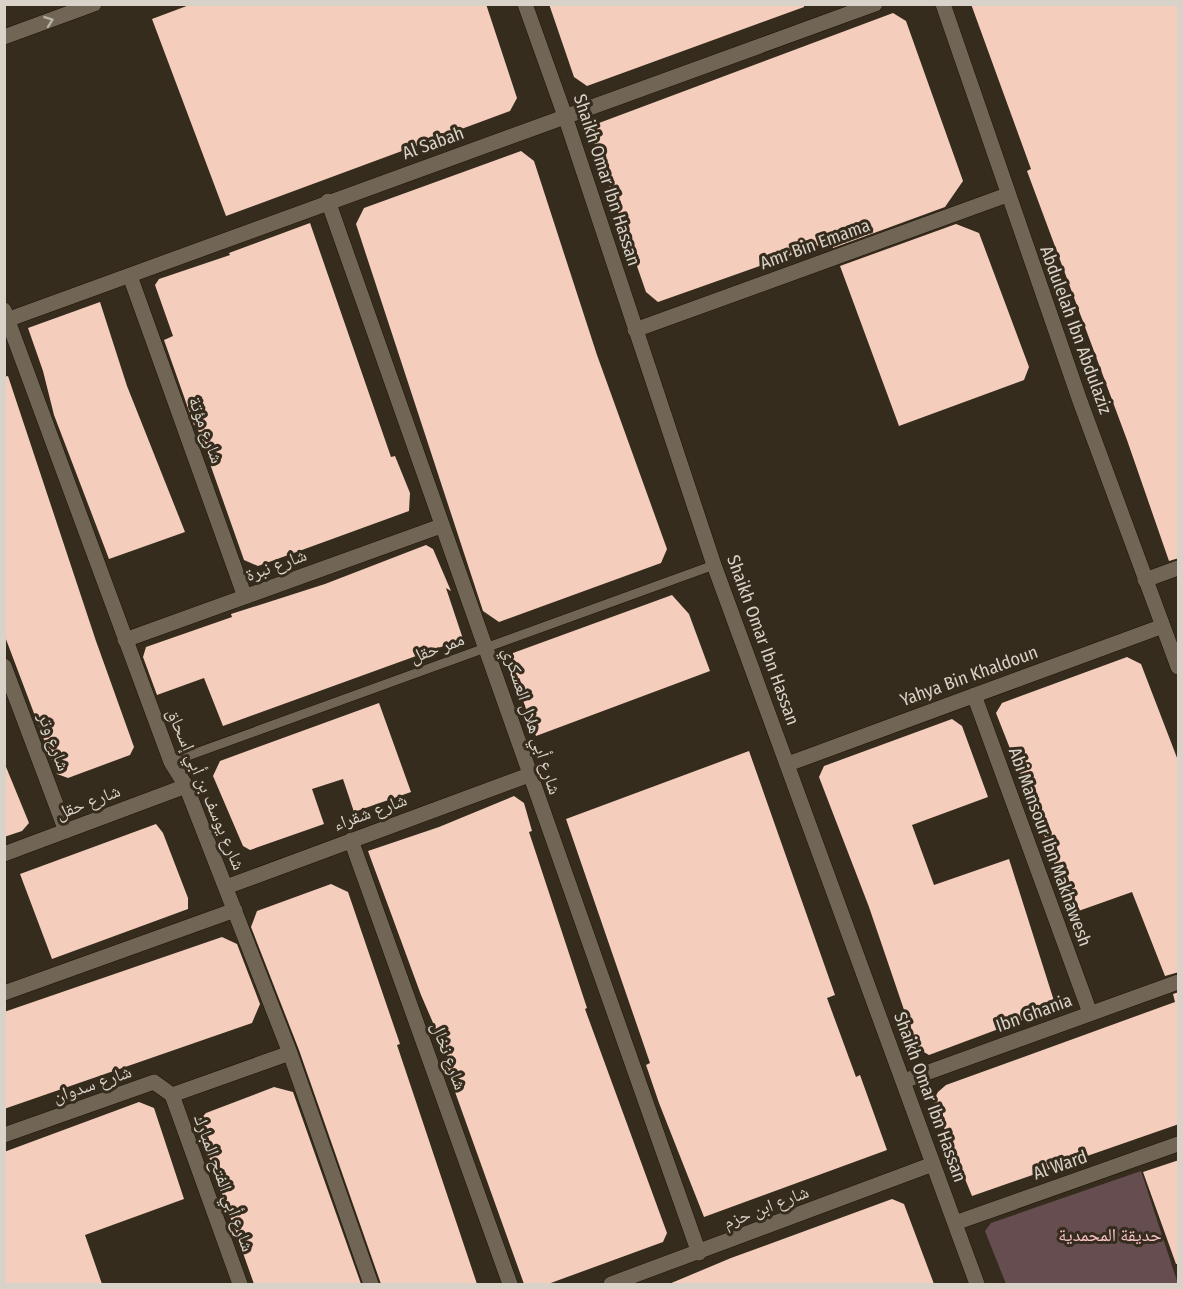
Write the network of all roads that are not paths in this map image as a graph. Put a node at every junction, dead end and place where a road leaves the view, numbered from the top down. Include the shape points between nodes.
1 (94, 4) edge
2 (525, 4) edge
3 (875, 4) edge
4 (942, 4) edge
5 (4, 37) edge
6 (565, 116) junction
7 (1007, 195) junction
8 (328, 201) junction
9 (130, 276) junction
10 (6, 317) edge
11 (635, 330) junction
12 (441, 526) junction
13 (714, 565) junction
14 (1179, 568) edge
15 (1145, 580) junction
16 (245, 597) junction
17 (1163, 626) junction
18 (125, 640) junction
19 (487, 647) junction
20 (4, 666) edge
21 (1179, 667) edge
22 (974, 694) junction
23 (171, 762) junction
24 (788, 764) junction
25 (529, 775) junction
26 (186, 786) junction
27 (66, 831) junction
28 (351, 840) junction
29 (4, 855) edge
30 (226, 887) junction
31 (235, 910) junction
32 (1179, 982) edge
33 (4, 993) edge
34 (1090, 1013) junction
35 (290, 1053) junction
36 (904, 1081) junction
37 (172, 1095) junction
38 (4, 1135) edge
39 (1179, 1144) edge
40 (933, 1164) junction
41 (954, 1223) junction
42 (699, 1253) junction
43 (240, 1284) edge
44 (370, 1284) edge
45 (510, 1284) edge
46 (611, 1284) edge
47 (976, 1284) edge

5 -> 1 street
2 - 6 street, Shaikh Omar Ibn Hassan
3 - 6 street, Al Sabah
4 - 7 street, Abdulelah Ibn Abdulaziz
6 - 8 street, Al Sabah
6 - 11 street, Shaikh Omar Ibn Hassan
7 - 11 street, Amr Bin Emama
7 - 15 street, Abdulelah Ibn Abdulaziz
8 - 9 street, Al Sabah
8 - 12 street, شارع أبي هلال العسكري
9 - 10 street, Al Sabah
9 - 16 street, شارع مؤتة
10 - 18 street, شارع يوسف بن أبي إسحاق
11 - 13 street, Shaikh Omar Ibn Hassan
12 - 16 street, شارع نبرة
12 - 19 street, شارع أبي هلال العسكري
13 - 19 lane, ممر حقل
13 - 24 street, Shaikh Omar Ibn Hassan
14 - 15 street
15 - 17 street, Abdulelah Ibn Abdulaziz
16 - 18 street, شارع نبرة
17 - 21 street, Abdulelah Ibn Abdulaziz
17 - 22 street, Yahya Bin Khaldoun
18 - 23 street, شارع يوسف بن أبي إسحاق
19 - 23 lane, ممر حقل
19 - 25 street, شارع أبي هلال العسكري
20 - 27 street, شارع وتر
22 - 24 street, Yahya Bin Khaldoun
22 - 34 street, Abi Mansour Ibn Makhawesh
23 - 26 street, شارع يوسف بن أبي إسحاق
24 - 36 street, Shaikh Omar Ibn Hassan
25 - 28 street, شارع شقراء
25 - 42 street, شارع أبي هلال العسكري
26 - 27 street, شارع حقل
26 - 30 street, شارع يوسف بن أبي إسحاق
27 - 29 street, شارع حقل
28 - 30 street, شارع شقراء
28 - 45 street, شارع نخال
30 - 31 street, شارع يوسف بن أبي إسحاق
31 - 33 street
31 - 35 street, شارع يوسف بن أبي إسحاق
32 - 34 street, Ibn Ghania
34 - 36 street, Ibn Ghania
35 - 37 street
35 - 44 street, شارع يوسف بن أبي إسحاق
36 - 40 street, Shaikh Omar Ibn Hassan
37 - 38 street, شارع سدوان via 154,1082
37 - 43 street, شارع أبي الفتح المبارك
39 - 41 street, Al Ward
40 - 41 street, Shaikh Omar Ibn Hassan
40 - 42 street, شارع ابن حزم
41 - 47 street, Shaikh Omar Ibn Hassan
42 - 46 street, شارع ابن حزم

